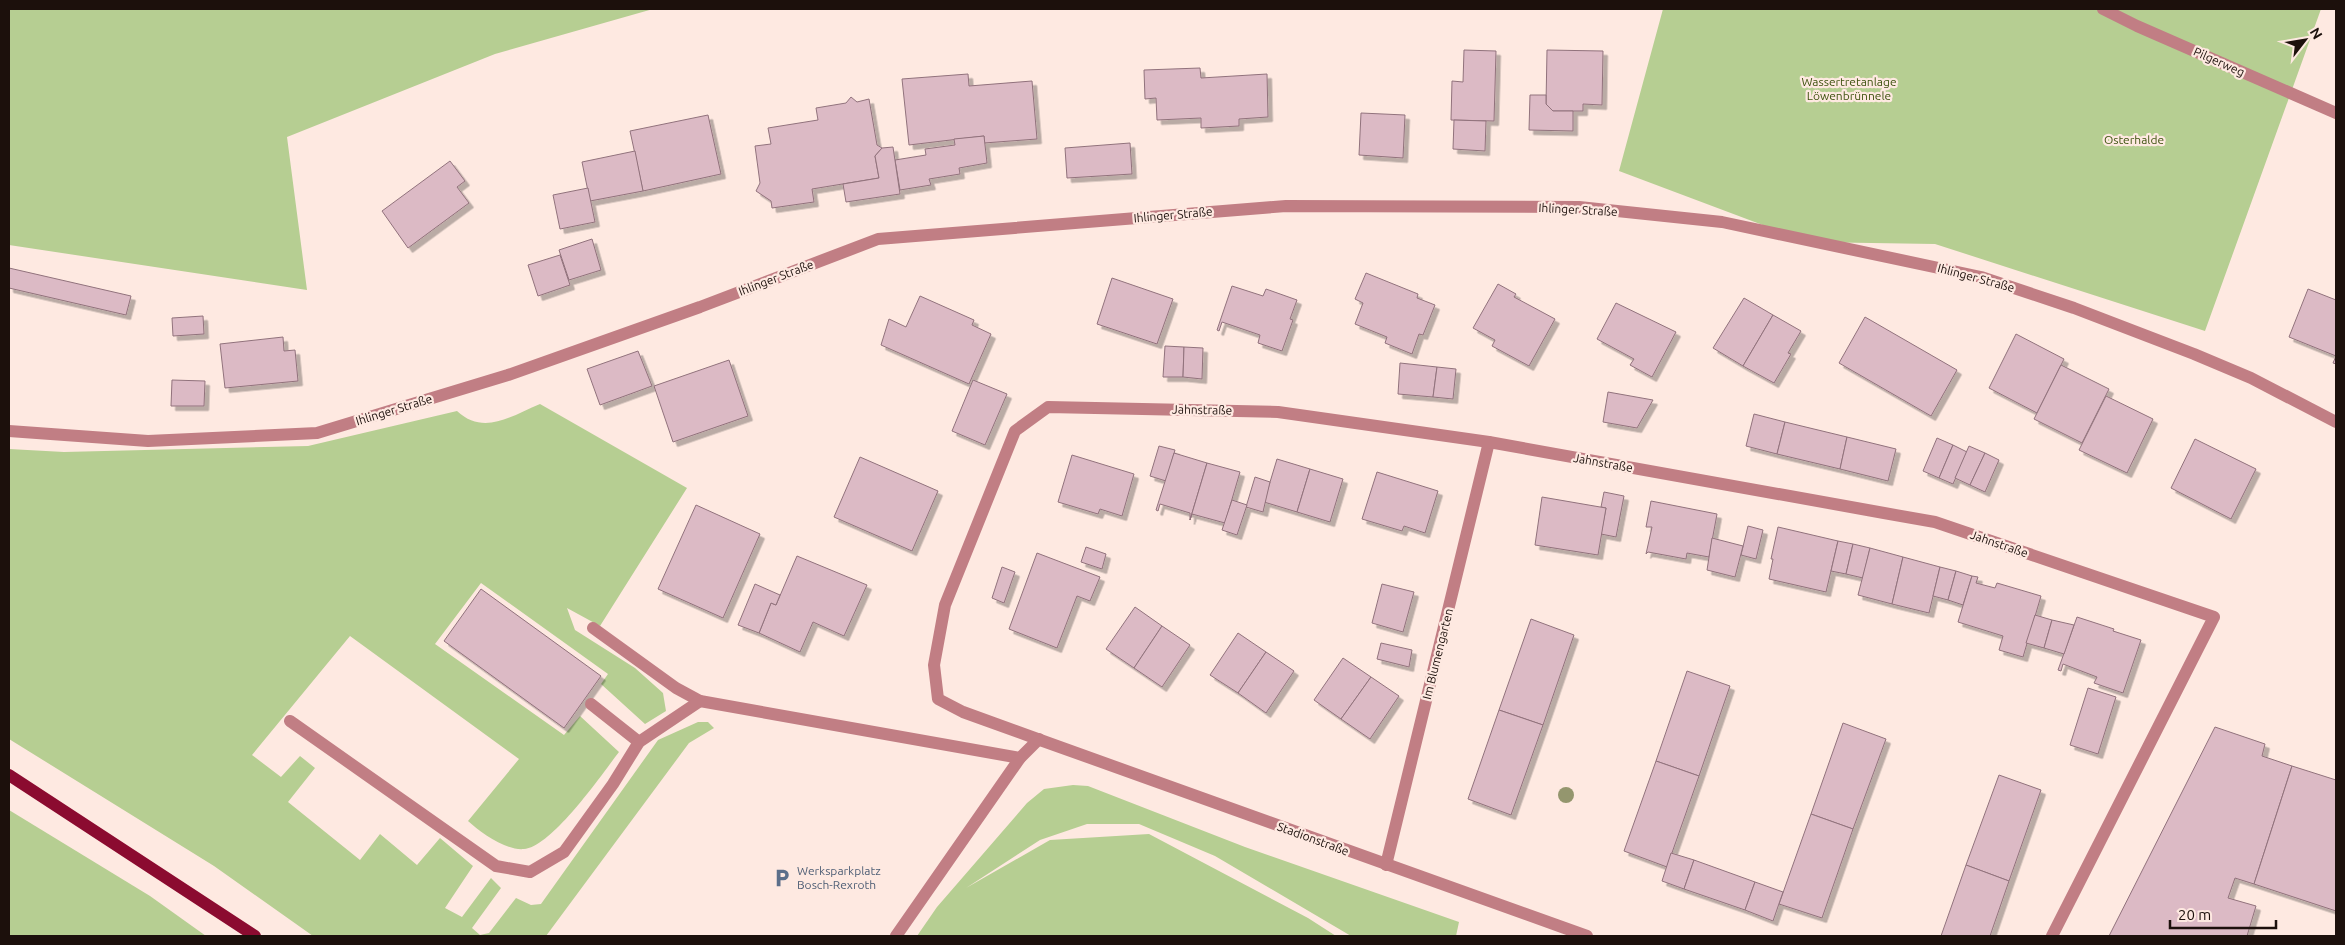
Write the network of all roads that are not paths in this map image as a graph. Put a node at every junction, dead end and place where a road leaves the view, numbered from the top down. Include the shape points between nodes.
1 (2103, 9) edge
2 (2336, 113) edge
3 (2336, 422) edge
4 (9, 431) edge
5 (1489, 442) junction
6 (594, 628) dead end
7 (700, 701) junction
8 (591, 704) dead end
9 (290, 721) dead end
10 (1039, 739) junction
11 (639, 742) junction
12 (1020, 758) junction
13 (9, 775) edge
14 (1386, 865) junction
15 (256, 936) edge
16 (896, 936) edge
17 (1587, 936) edge
18 (2052, 936) edge

1 - 2 street, Pilgerweg
3 - 4 street, Ihlinger Straße via 2251,378 2194,354 1981,277 1722,222 1579,208 1286,206 878,239 508,376 317,433 148,441
5 - 10 street, Jahnstraße via 1271,411 1048,407 1015,431 945,605 934,665 938,699 963,712
5 - 14 street, Im Blumengarten
5 - 18 street, Jahnstraße via 1935,522 2214,617
6 - 7 street via 676,688
7 - 11 street
7 - 12 street
8 - 11 street
9 - 11 street via 496,866 530,872 564,852 614,784
10 - 12 street
10 - 14 street, Stadionstraße
12 - 16 street
13 - 15 main road
14 - 17 street, Stadionstraße

